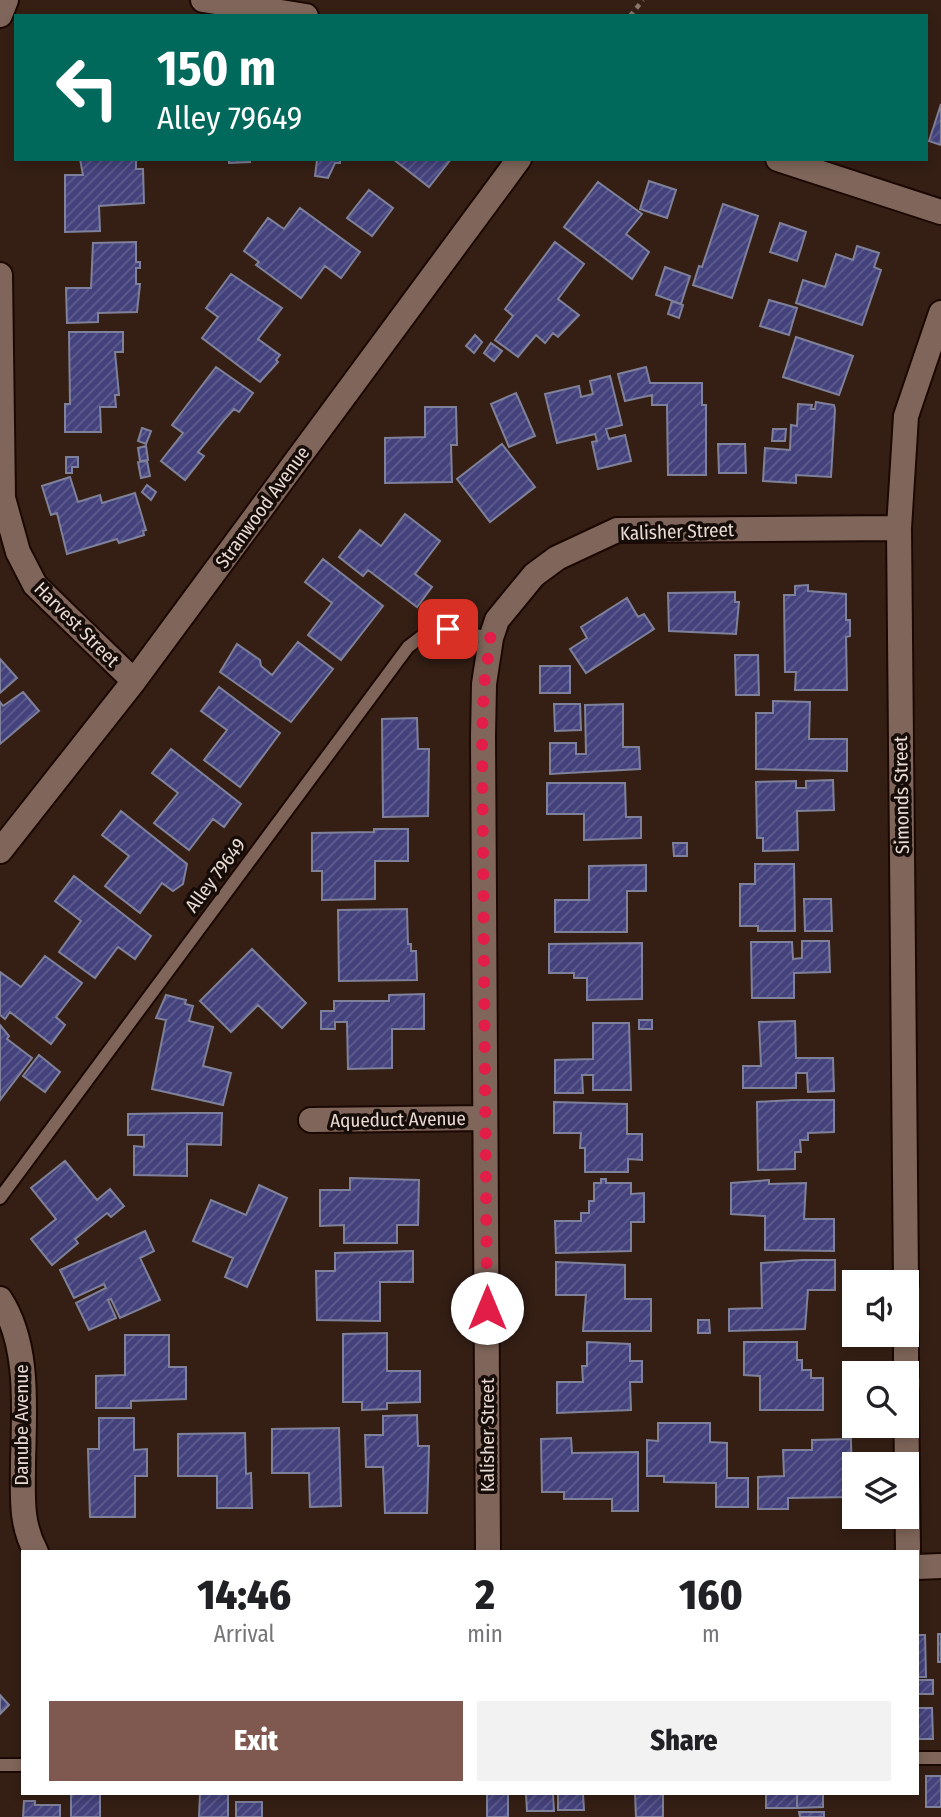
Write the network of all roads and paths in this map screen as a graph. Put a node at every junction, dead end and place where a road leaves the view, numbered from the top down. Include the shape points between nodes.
1 (6, 0) edge
2 (203, 0) edge
3 (643, 0) edge
4 (293, 14) edge
5 (632, 14) edge
6 (0, 15) edge
7 (518, 161) edge
8 (784, 161) edge
9 (941, 212) edge
10 (0, 275) edge
11 (941, 313) edge
12 (899, 528) junction
13 (491, 638) junction
14 (134, 681) junction
15 (0, 851) edge
16 (485, 1118) junction
17 (311, 1120) dead end
18 (0, 1198) edge
19 (905, 1270) edge
20 (0, 1300) edge
21 (907, 1438) edge
22 (35, 1550) edge
23 (488, 1550) edge
24 (908, 1550) edge
25 (941, 1566) edge
26 (919, 1567) edge
27 (919, 1758) edge
28 (941, 1758) edge
29 (0, 1765) edge
30 (21, 1765) edge

1 - 6 street
2 - 4 street
3 - 5 path
7 - 14 street, Stranwood Avenue
8 - 9 street
10 - 14 street, Harvest Street via 3,498 18,552 35,585
11 - 12 street, Simonds Street via 906,416
12 - 13 street, Kalisher Street via 617,530 557,558 534,575 497,621
12 - 19 street, Simonds Street
13 - 16 street, Kalisher Street via 482,736
13 - 18 lane, Alley 79649 via 430,630 408,647
14 - 15 street, Stranwood Avenue
16 - 17 street, Aqueduct Avenue
16 - 23 street, Kalisher Street
20 - 22 street, Danube Avenue via 11,1316 22,1357 21,1505
21 - 24 street
25 - 26 street
27 - 28 lane
29 - 30 lane

